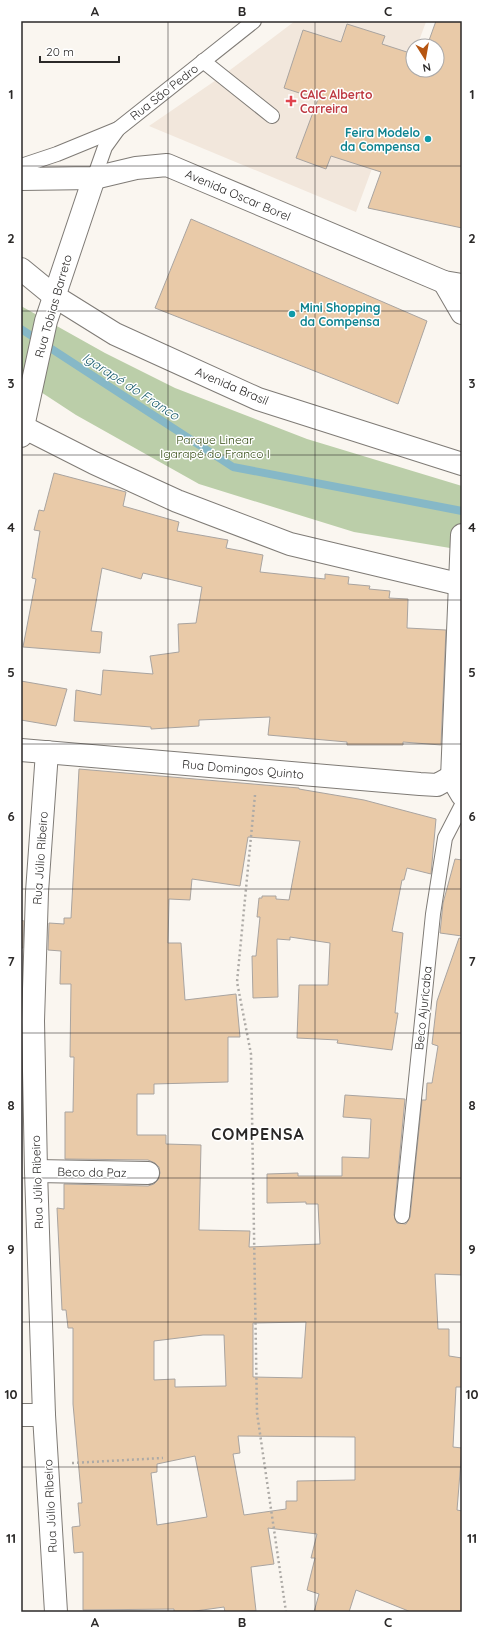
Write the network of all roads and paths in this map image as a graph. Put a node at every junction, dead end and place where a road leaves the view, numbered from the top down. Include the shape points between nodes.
1 (254, 21) edge
2 (203, 61) junction
3 (272, 116) dead end
4 (118, 129) junction
5 (21, 166) edge
6 (94, 178) junction
7 (21, 179) edge
8 (21, 269) edge
9 (453, 283) edge
10 (54, 296) junction
11 (462, 313) edge
12 (22, 429) edge
13 (462, 464) edge
14 (462, 538) edge
15 (461, 585) edge
16 (21, 750) edge
17 (47, 752) junction
18 (257, 771) junction
19 (459, 782) edge
20 (462, 805) edge
21 (36, 1171) junction
22 (148, 1172) dead end
23 (402, 1216) dead end
24 (21, 1415) edge
25 (44, 1415) junction
26 (163, 1458) dead end
27 (48, 1464) junction
28 (56, 1612) edge
29 (286, 1612) edge

1 - 2 lane, Rua São Pedro
2 - 3 lane
2 - 4 lane, Rua São Pedro
4 - 5 lane
4 - 6 lane, Rua São Pedro via 105,147
6 - 7 main road, Avenida Oscar Borel
6 - 9 main road, Avenida Oscar Borel via 136,168 167,165
6 - 10 main road, Rua Tobias Barreto
8 - 10 main road, Avenida Brasil
9 - 11 main road, Avenida Oscar Borel
10 - 12 main road, Rua Tobias Barreto via 46,320
10 - 13 main road, Avenida Brasil via 115,334 258,399
12 - 15 main road via 177,501 290,544
14 - 15 main road
15 - 19 main road
16 - 17 main road, Rua Domingos Quinto
17 - 18 main road, Rua Domingos Quinto
17 - 21 main road, Rua Júlio Ribeiro via 37,892 33,1021
18 - 19 main road, Rua Domingos Quinto via 437,785
18 - 29 path via 237,982 251,1054 257,1413
20 - 23 lane, Beco Ajuricaba via 445,838 434,906
21 - 22 main road, Beco da Paz
21 - 25 main road, Rua Júlio Ribeiro
24 - 25 main road
25 - 27 main road, Rua Júlio Ribeiro
26 - 27 path
27 - 28 main road, Rua Júlio Ribeiro

